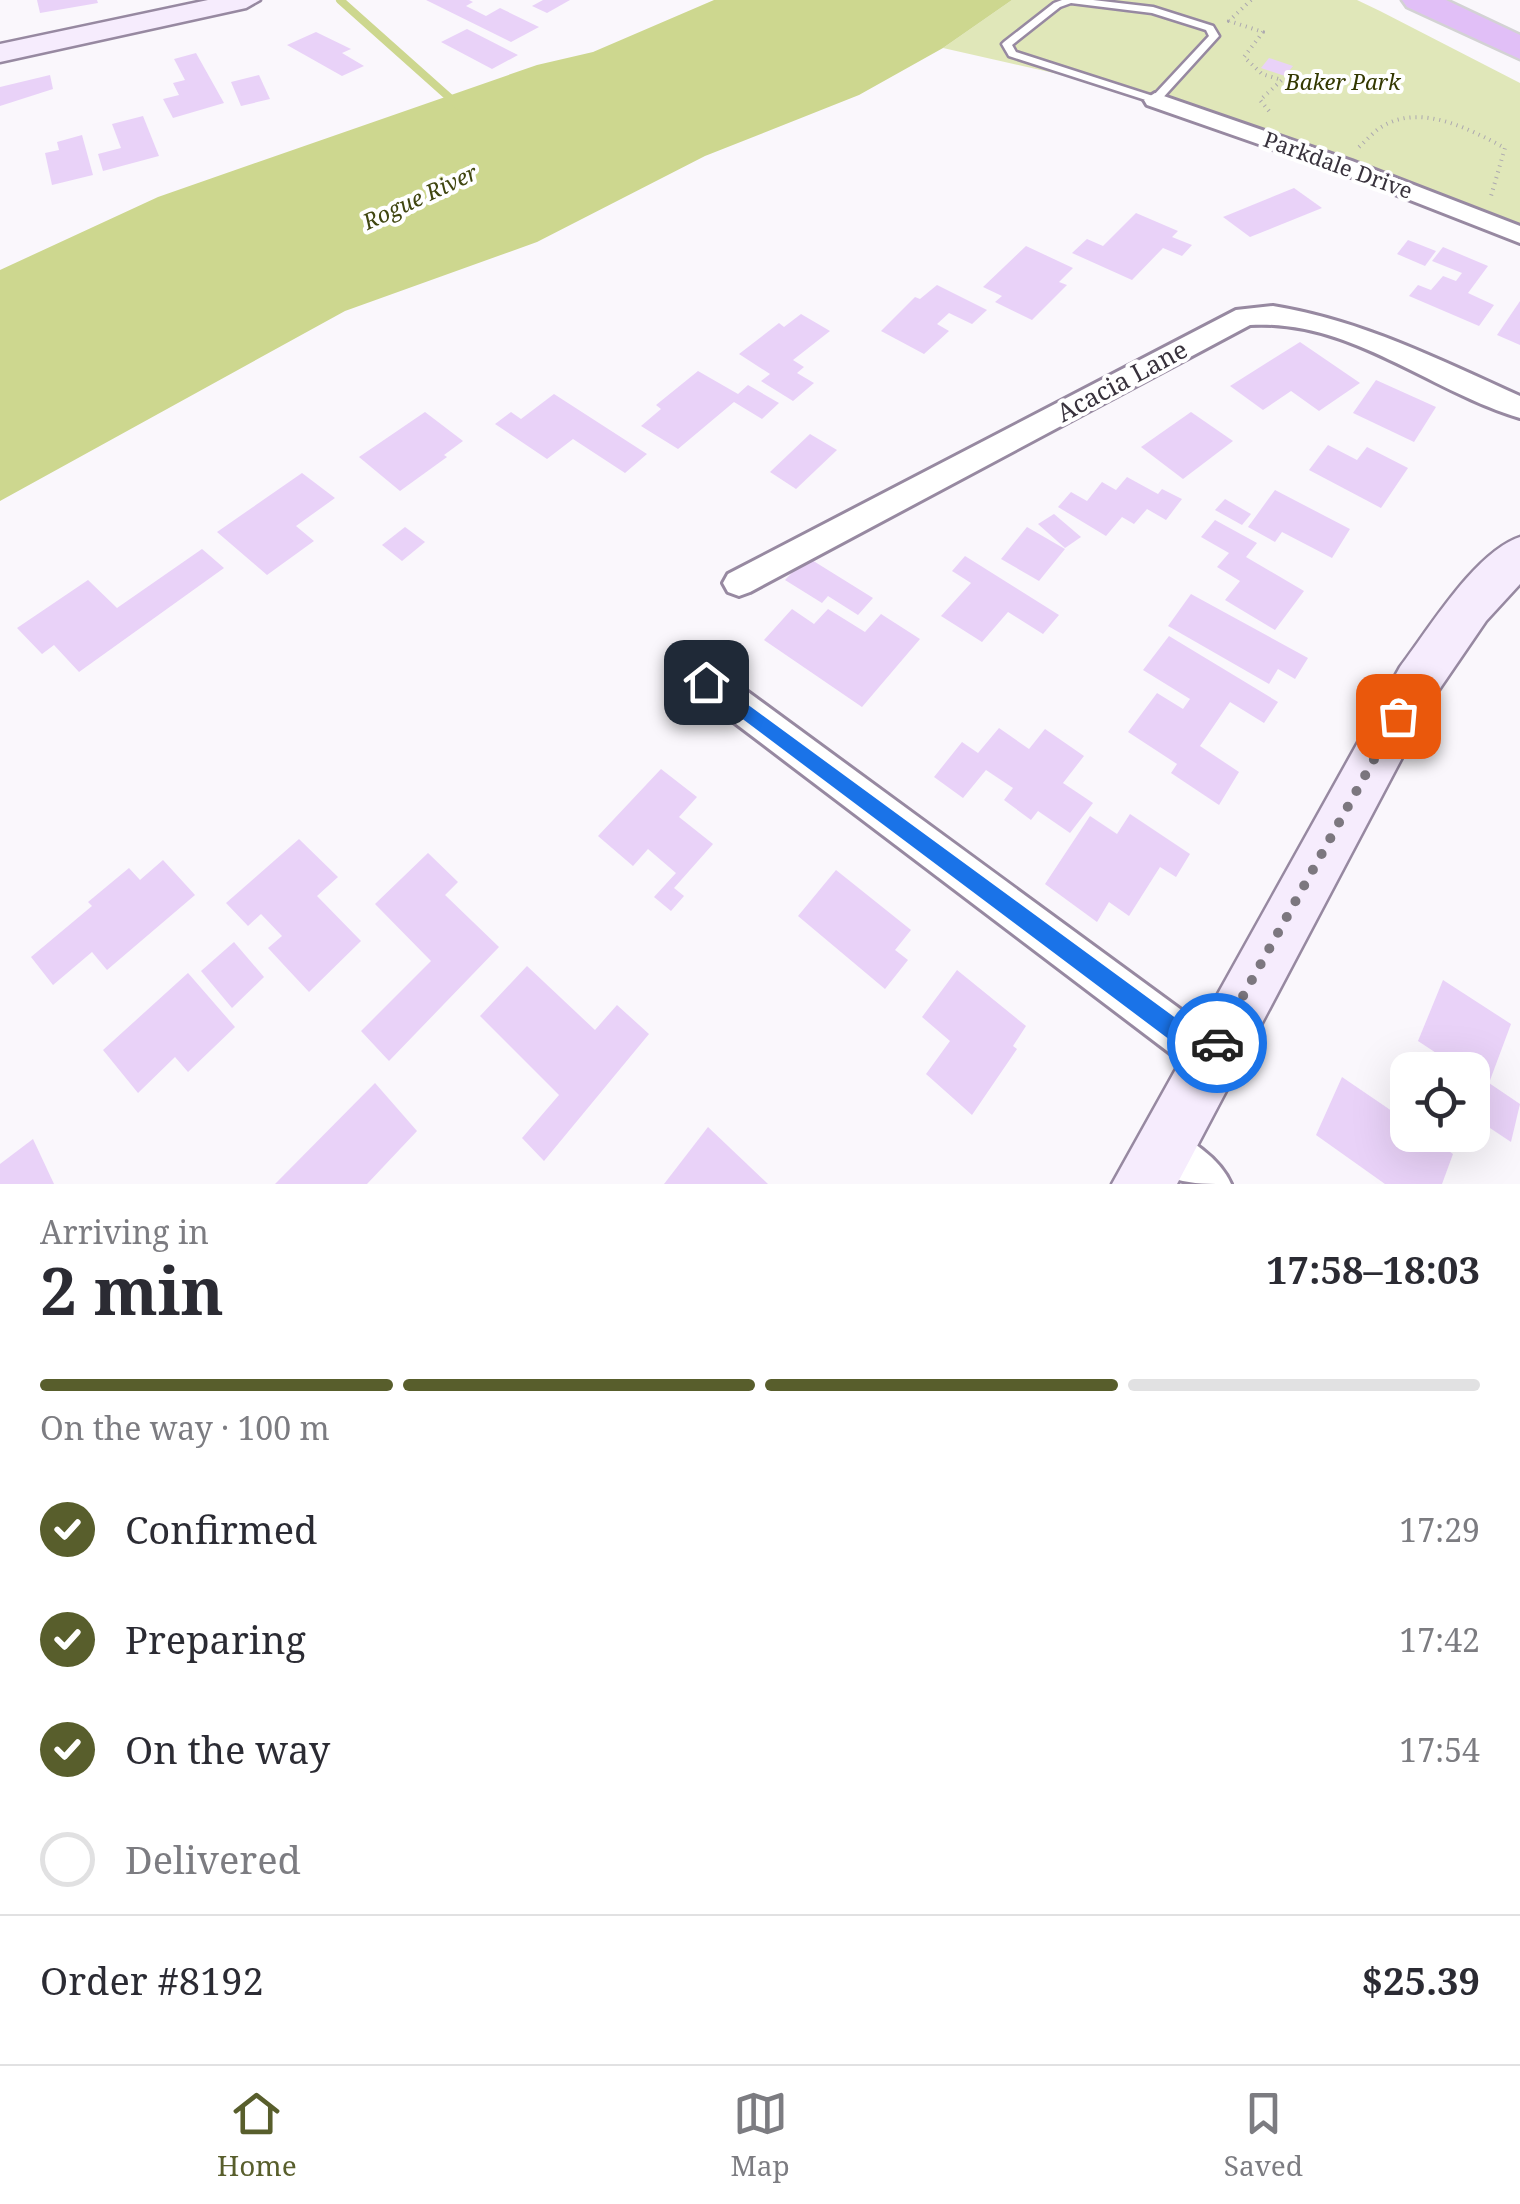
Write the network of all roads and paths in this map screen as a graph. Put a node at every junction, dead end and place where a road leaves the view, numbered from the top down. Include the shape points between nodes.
1 (246, 0) edge
2 (1071, 0) edge
3 (1251, 0) edge
4 (1419, 0) edge
5 (1520, 48) edge
6 (0, 54) edge
7 (1155, 100) junction
8 (1276, 116) dead end
9 (1348, 144) dead end
10 (1476, 217) junction
11 (1520, 234) edge
12 (1520, 408) edge
13 (1520, 555) edge
14 (739, 584) dead end
15 (706, 682) dead end
16 (1210, 1056) junction
17 (1153, 1166) edge
18 (1208, 1184) edge

1 - 6 street
2 - 7 lane via 1153,10 1210,28 1214,36
2 - 7 lane via 1007,44 1012,54
3 - 8 path via 1229,21 1262,32 1244,58 1282,80 1260,100
4 - 5 highway
7 - 10 street, Parkdale Drive
9 - 10 path via 1359,147 1385,125 1424,118 1505,148 1494,192
10 - 11 street, Parkdale Drive
12 - 14 street, Acacia Lane via 1312,319 1245,316
13 - 16 street via 1470,608 1416,682
15 - 16 street
16 - 17 street
17 - 18 street

